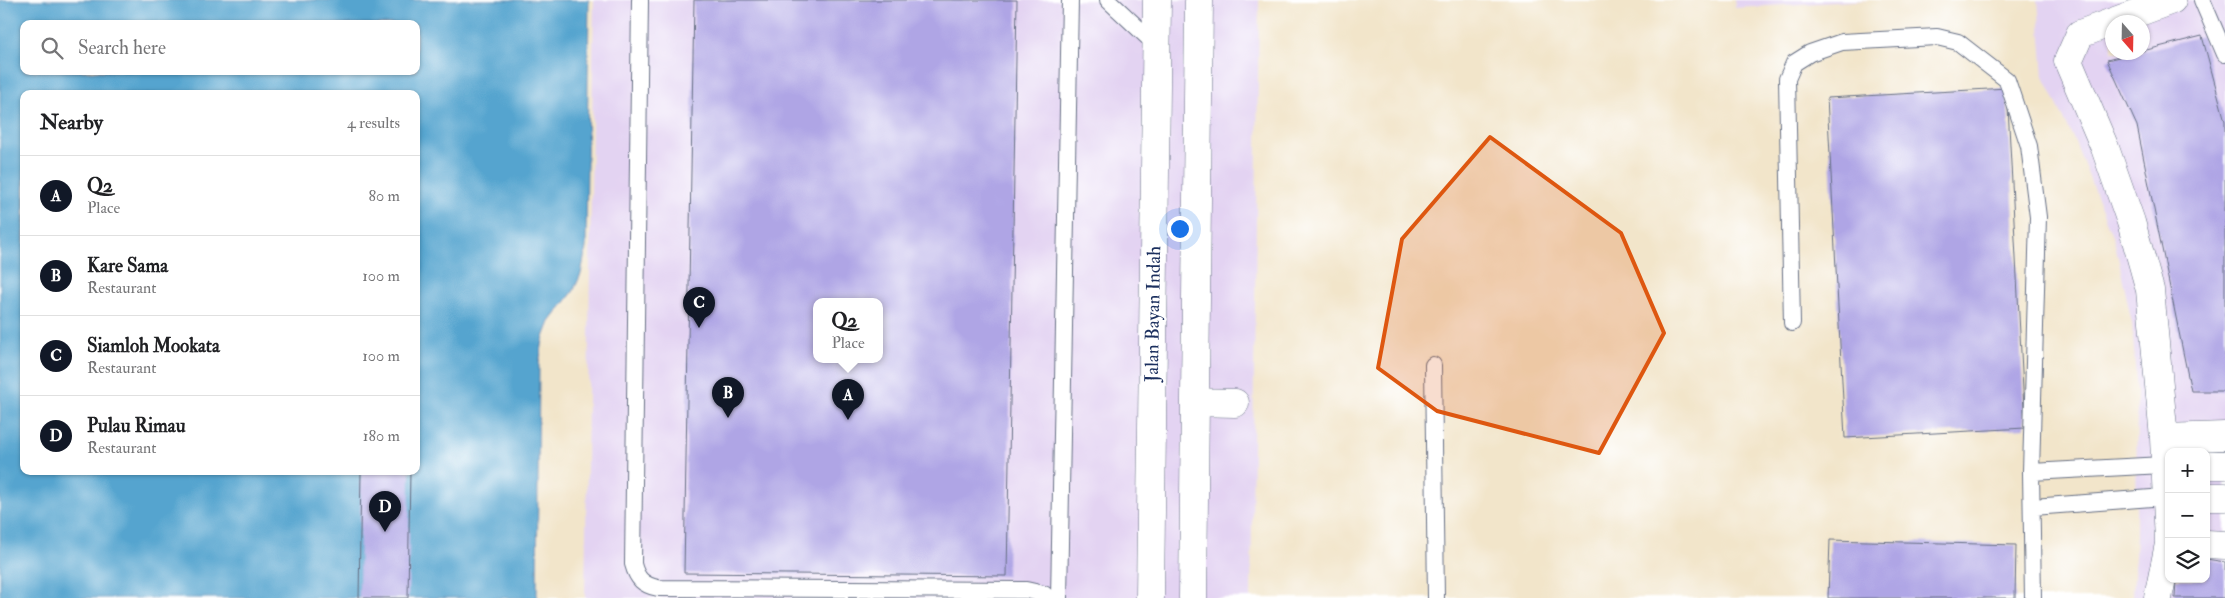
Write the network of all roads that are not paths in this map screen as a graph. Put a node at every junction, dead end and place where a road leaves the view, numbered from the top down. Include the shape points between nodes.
1 (640, 0) edge
2 (1070, 0) edge
3 (1108, 0) edge
4 (1157, 0) edge
5 (1199, 0) edge
6 (2172, 0) edge
7 (2202, 0) edge
8 (1156, 46) junction
9 (2225, 54) edge
10 (1792, 323) dead end
11 (1433, 366) dead end
12 (1195, 402) junction
13 (1235, 403) dead end
14 (2225, 436) edge
15 (2164, 438) junction
16 (2165, 451) edge
17 (2165, 464) edge
18 (2210, 465) edge
19 (2225, 465) edge
20 (2031, 472) junction
21 (2165, 497) edge
22 (2210, 497) edge
23 (2225, 497) edge
24 (2033, 507) junction
25 (2210, 544) edge
26 (2225, 544) edge
27 (2165, 563) edge
28 (1048, 598) edge
29 (1059, 598) edge
30 (1150, 598) edge
31 (1193, 598) edge
32 (1436, 598) edge
33 (2033, 598) edge
34 (2158, 598) edge

1 - 28 lane via 633,564 640,580 647,586 658,588 783,581 942,582 1026,590
2 - 29 lane
3 - 8 lane
4 - 8 street, Jalan Bayan Indah
5 - 12 street
6 - 15 street via 2080,34 2068,60 2105,148 2150,290
7 - 9 lane
8 - 30 street, Jalan Bayan Indah
10 - 20 lane via 1787,79 1794,63 1810,53 1842,42 1936,37 1958,42 2007,80 2029,146 2038,217
11 - 32 lane
12 - 13 street
12 - 31 street
14 - 15 street
15 - 16 street
17 - 20 lane
18 - 19 street
20 - 24 lane
21 - 24 lane
22 - 23 street
24 - 33 lane
25 - 26 street
27 - 34 street

